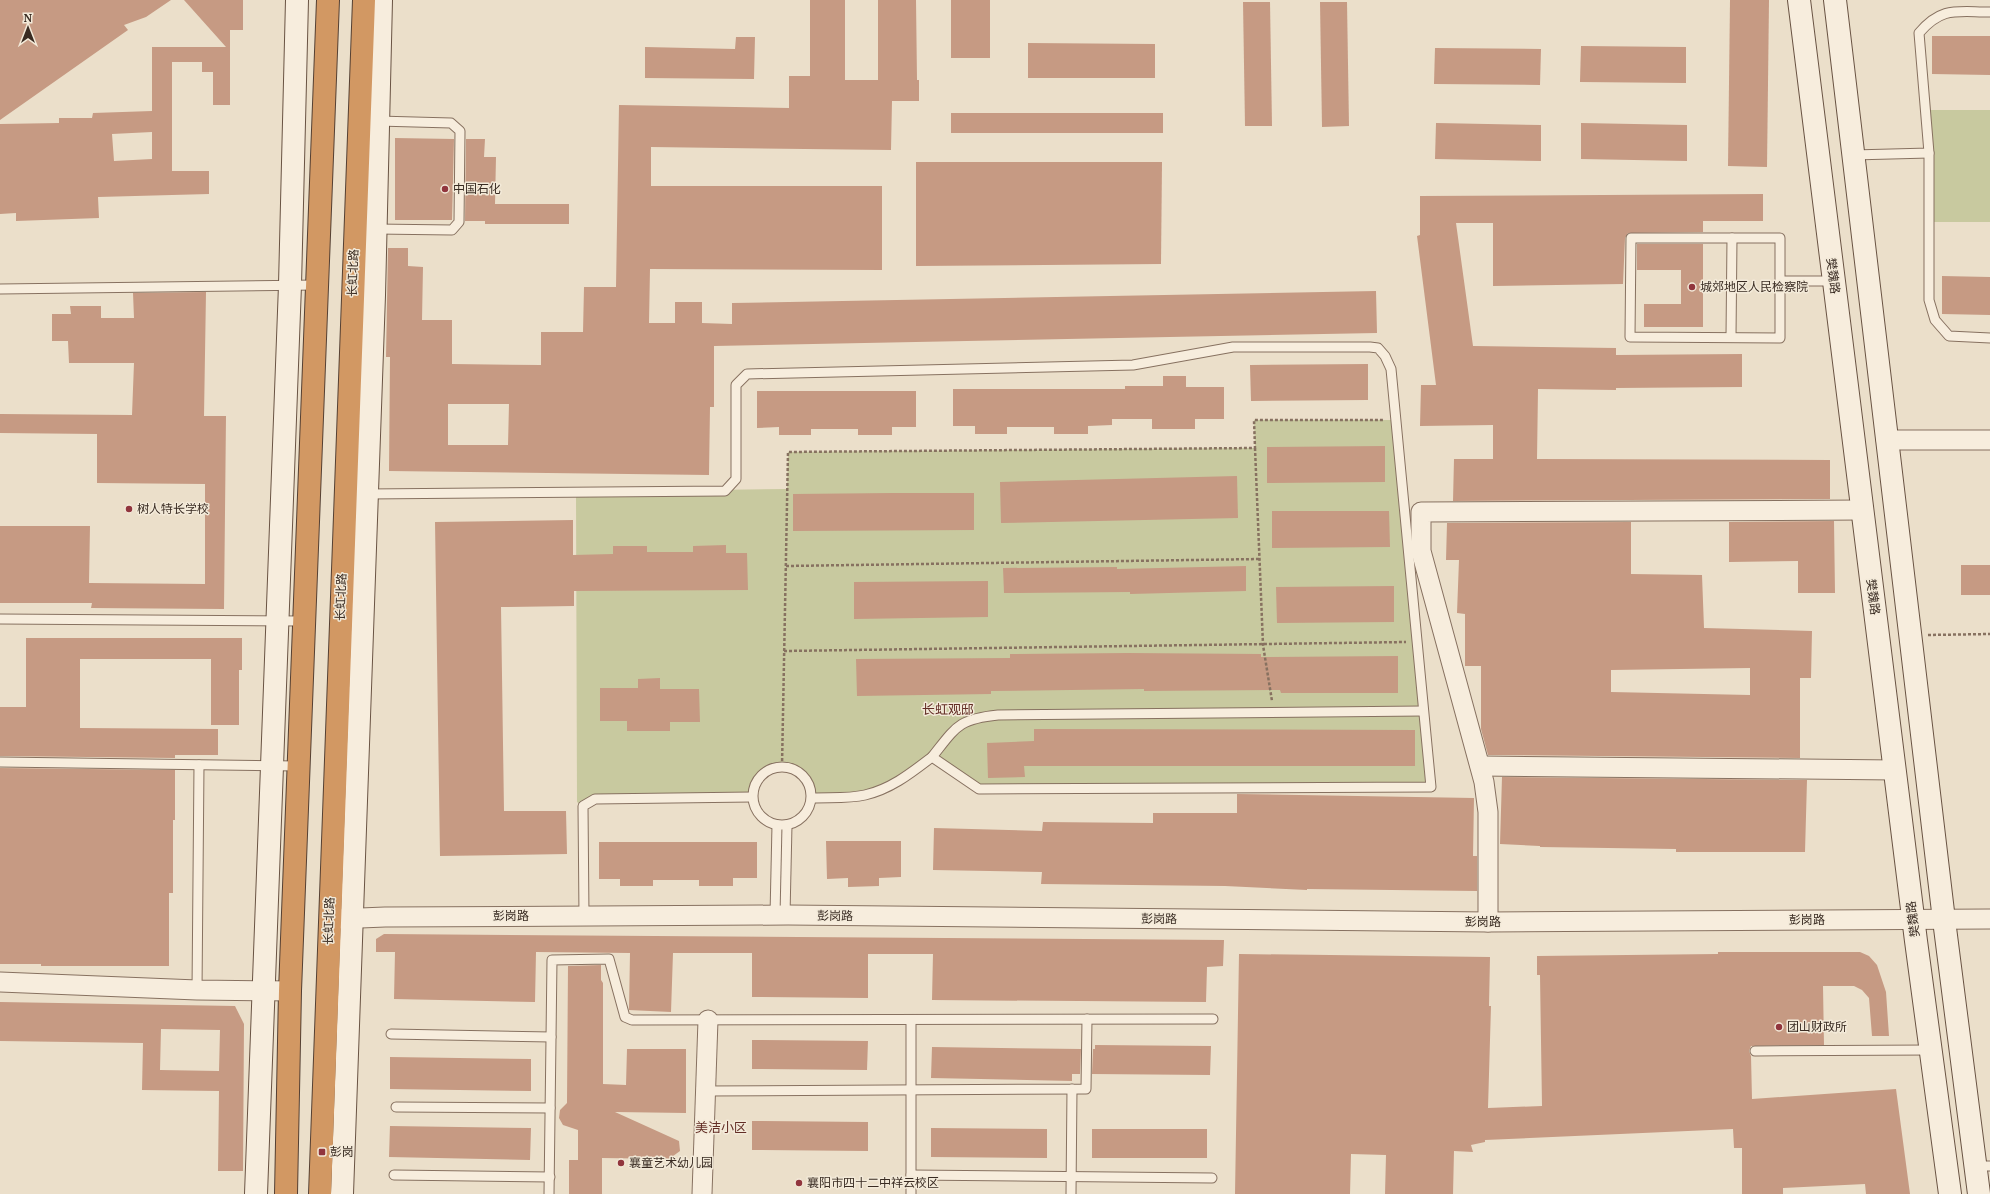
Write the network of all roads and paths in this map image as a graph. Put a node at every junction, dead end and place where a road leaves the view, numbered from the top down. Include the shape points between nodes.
1 (297, 0) edge
2 (328, 0) edge
3 (364, 0) edge
4 (381, 0) edge
5 (1799, 0) edge
6 (1835, 0) edge
7 (1990, 12) edge
8 (378, 120) junction
9 (1929, 153) junction
10 (1853, 155) junction
11 (376, 229) junction
12 (1732, 238) junction
13 (1780, 281) junction
14 (1834, 281) junction
15 (290, 285) junction
16 (317, 285) junction
17 (0, 289) edge
18 (1731, 337) junction
19 (1990, 338) edge
20 (1396, 420) junction
21 (1886, 440) junction
22 (1990, 440) edge
23 (1255, 448) junction
24 (367, 494) junction
25 (1863, 510) junction
26 (1260, 559) junction
27 (786, 566) junction
28 (0, 618) edge
29 (278, 621) junction
30 (304, 621) junction
31 (1990, 634) edge
32 (1910, 635) junction
33 (1417, 642) junction
34 (1264, 645) junction
35 (784, 651) junction
36 (1424, 711) junction
37 (1274, 712) junction
38 (932, 757) junction
39 (0, 762) edge
40 (199, 765) junction
41 (272, 766) junction
42 (299, 766) junction
43 (782, 766) junction
44 (1480, 766) junction
45 (1895, 770) junction
46 (752, 797) junction
47 (812, 798) junction
48 (777, 825) junction
49 (787, 825) junction
50 (780, 915) junction
51 (584, 916) junction
52 (353, 918) junction
53 (329, 919) junction
54 (1990, 919) edge
55 (1914, 920) junction
56 (1944, 920) junction
57 (1488, 922) junction
58 (0, 982) edge
59 (197, 990) junction
60 (263, 991) junction
61 (290, 991) junction
62 (1087, 1019) junction
63 (1213, 1019) dead end
64 (708, 1020) junction
65 (911, 1020) junction
66 (391, 1034) dead end
67 (551, 1036) junction
68 (1931, 1050) junction
69 (1755, 1051) dead end
70 (1072, 1089) junction
71 (911, 1090) junction
72 (706, 1091) junction
73 (396, 1107) dead end
74 (550, 1108) junction
75 (1983, 1166) edge
76 (394, 1175) dead end
77 (911, 1175) junction
78 (550, 1177) junction
79 (1071, 1177) junction
80 (1212, 1178) dead end
81 (256, 1194) edge
82 (286, 1194) edge
83 (320, 1194) edge
84 (342, 1194) edge
85 (550, 1194) edge
86 (702, 1194) edge
87 (911, 1194) edge
88 (1071, 1194) edge
89 (1950, 1194) edge
90 (1979, 1194) edge

1 - 15 street
2 - 16 highway
3 - 53 highway, 长虹北路
4 - 8 street
5 - 14 street, 樊魏路
6 - 10 street
7 - 9 lane via 1946,12 1929,21 1919,33
8 - 11 street
8 - 11 lane via 451,123 460,130 459,222 452,230
9 - 10 lane
9 - 19 lane via 1929,300 1935,320 1949,336
10 - 21 street
11 - 24 street
12 - 13 lane via 1780,238
12 - 18 lane
12 - 18 lane via 1631,238 1630,337
13 - 14 lane
13 - 18 lane via 1780,338
14 - 25 street, 樊魏路
15 - 16 lane
15 - 17 lane
15 - 29 street
16 - 30 highway
20 - 23 path via 1254,420
20 - 24 lane via 1391,369 1378,348 1233,347 1133,365 747,374 736,385 736,479 725,491
20 - 33 lane
21 - 22 street
21 - 32 street
23 - 26 path
23 - 27 path via 788,452
24 - 52 street
25 - 44 street via 1421,512 1421,551
25 - 45 street, 樊魏路
26 - 27 path
26 - 34 path
27 - 35 path
28 - 29 lane
29 - 30 lane
29 - 41 street
30 - 42 highway
31 - 32 path
32 - 56 street
33 - 34 path
33 - 36 lane
34 - 35 path
34 - 37 path
35 - 43 path
36 - 37 lane
36 - 38 lane via 1431,787 979,789
37 - 38 lane via 998,715 974,718 957,727
38 - 47 lane via 908,776 864,795
39 - 40 lane
40 - 41 lane
40 - 59 lane
41 - 42 lane
41 - 60 street
42 - 61 highway
43 - 46 lane via 773,767 757,779
43 - 47 lane via 796,770 807,779
44 - 45 street
44 - 57 street via 1488,812
45 - 55 street, 樊魏路
46 - 48 lane via 754,807 760,815
46 - 51 lane via 595,799 583,806
47 - 49 lane via 804,816
48 - 49 lane
48 - 50 lane
49 - 50 lane
50 - 51 street, 彭岗路
50 - 57 street, 彭岗路
51 - 52 street, 彭岗路
52 - 53 street, 彭岗路
52 - 84 street
53 - 83 highway, 长虹北路
54 - 56 street, 彭岗路
55 - 56 street, 彭岗路
55 - 57 street, 彭岗路
55 - 68 street, 樊魏路
56 - 75 street
58 - 59 street
59 - 60 street
60 - 61 street
60 - 81 street
61 - 82 highway
62 - 63 lane
62 - 65 lane
62 - 70 lane via 1086,1089
64 - 65 lane
64 - 67 lane via 632,1020 625,1017 609,959 552,960
64 - 72 street
65 - 71 lane
66 - 67 lane
67 - 74 lane
68 - 69 lane
68 - 89 street, 樊魏路
70 - 71 lane
70 - 79 lane
71 - 72 lane
71 - 77 lane
72 - 86 street
73 - 74 lane
74 - 78 lane
75 - 90 street
76 - 78 lane
77 - 79 lane
77 - 87 lane
78 - 85 lane
79 - 80 lane
79 - 88 lane

